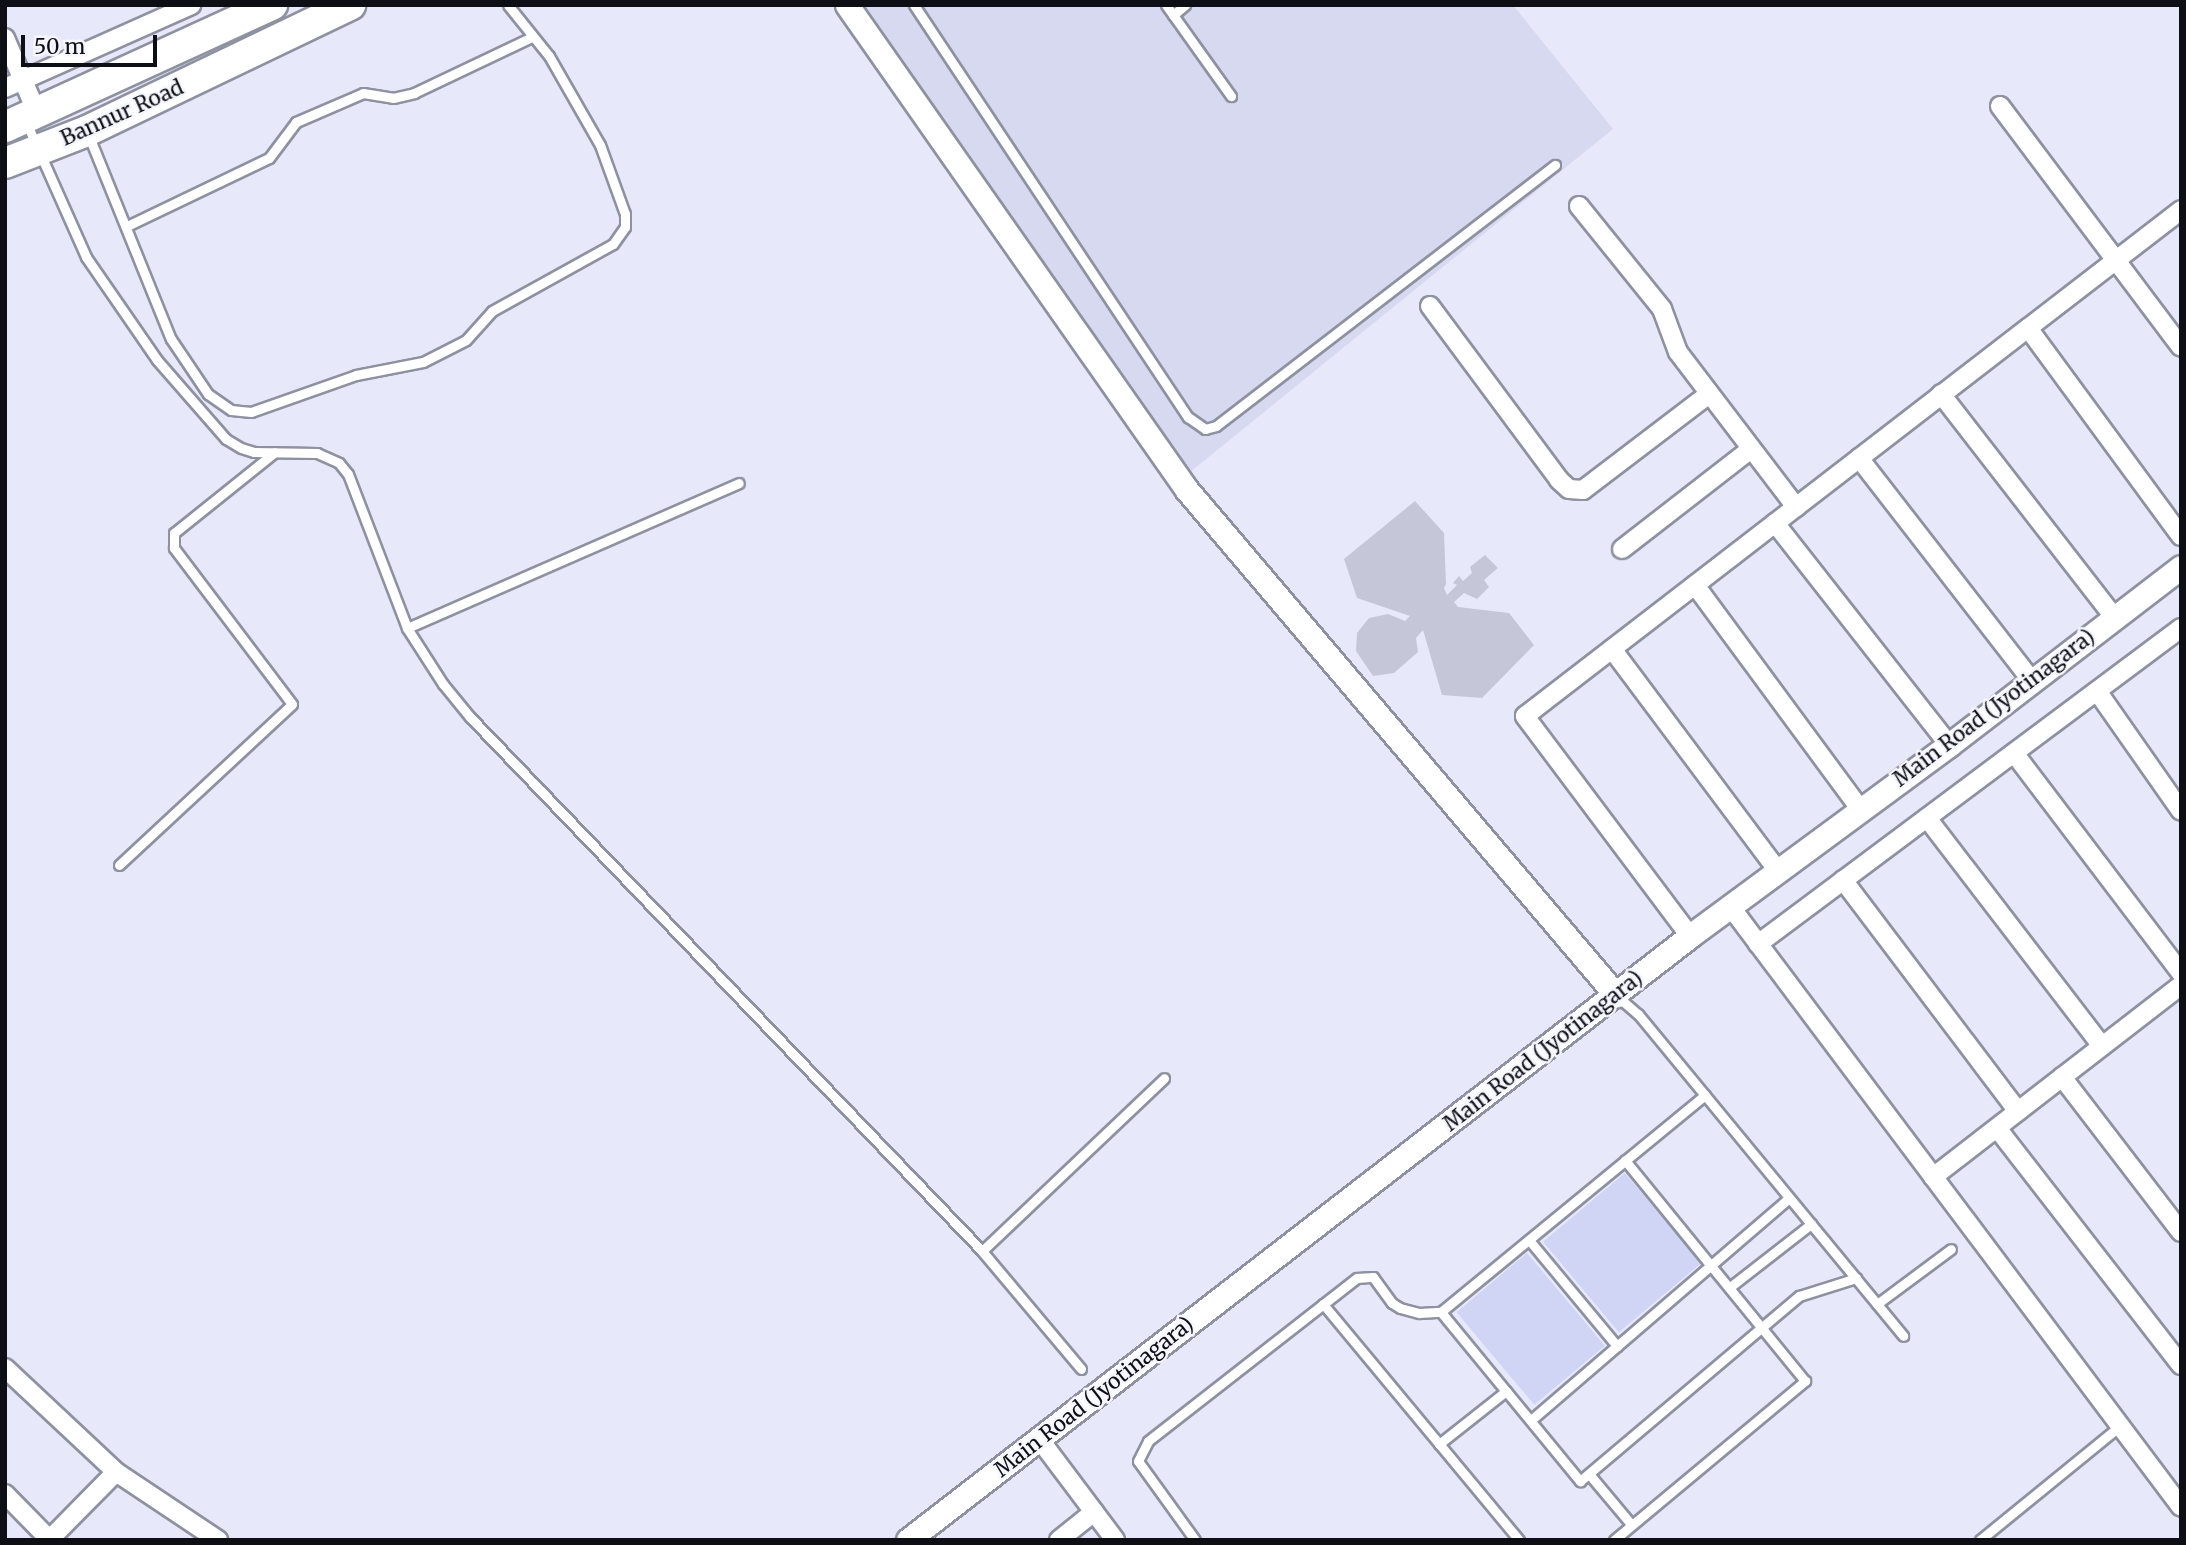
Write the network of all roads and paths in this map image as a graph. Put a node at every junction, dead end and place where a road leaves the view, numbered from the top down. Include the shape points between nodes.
1 (191, 5) edge
2 (272, 5) edge
3 (350, 5) edge
4 (508, 5) edge
5 (847, 5) edge
6 (915, 5) edge
7 (1166, 5) edge
8 (1185, 5) edge
9 (1173, 15) junction
10 (532, 37) junction
11 (5, 38) edge
12 (23, 80) junction
13 (5, 88) edge
14 (1231, 96) dead end
15 (2000, 106) dead end
16 (22, 120) edge
17 (87, 131) junction
18 (38, 149) junction
19 (5, 163) edge
20 (1555, 165) dead end
21 (1578, 206) dead end
22 (2181, 210) edge
23 (127, 226) junction
24 (2115, 261) junction
25 (1430, 306) dead end
26 (2028, 328) junction
27 (2181, 347) edge
28 (1709, 394) junction
29 (1941, 394) junction
30 (1751, 449) junction
31 (275, 452) junction
32 (1859, 458) junction
33 (739, 483) dead end
34 (1796, 506) junction
35 (1775, 523) junction
36 (2181, 536) edge
37 (1622, 549) dead end
38 (2181, 567) edge
39 (1695, 585) junction
40 (2114, 617) junction
41 (407, 628) junction
42 (2181, 629) edge
43 (1612, 649) junction
44 (2031, 680) junction
45 (2097, 691) junction
46 (1949, 745) junction
47 (2014, 753) junction
48 (1860, 809) junction
49 (2181, 811) edge
50 (1927, 818) junction
51 (119, 865) dead end
52 (1779, 872) junction
53 (1843, 880) junction
54 (1730, 906) junction
55 (1690, 936) junction
56 (1758, 944) junction
57 (2181, 973) edge
58 (2181, 985) edge
59 (1616, 995) junction
60 (2102, 1046) junction
61 (2062, 1077) junction
62 (1164, 1078) dead end
63 (1705, 1095) junction
64 (2018, 1111) junction
65 (1997, 1128) junction
66 (1625, 1160) junction
67 (1933, 1177) junction
68 (1789, 1198) junction
69 (1811, 1224) junction
70 (2181, 1232) edge
71 (1529, 1240) junction
72 (1951, 1248) dead end
73 (982, 1251) junction
74 (1710, 1263) junction
75 (1856, 1278) junction
76 (1730, 1287) junction
77 (1324, 1304) junction
78 (1877, 1304) junction
79 (1441, 1312) junction
80 (1760, 1327) junction
81 (1903, 1336) dead end
82 (1617, 1346) junction
83 (2181, 1365) edge
84 (5, 1368) edge
85 (1081, 1369) dead end
86 (1506, 1391) junction
87 (1531, 1420) junction
88 (2120, 1426) junction
89 (1040, 1440) junction
90 (1440, 1444) junction
91 (116, 1472) junction
92 (1589, 1474) junction
93 (5, 1494) edge
94 (2181, 1507) edge
95 (1094, 1512) junction
96 (1631, 1524) junction
97 (49, 1540) edge
98 (218, 1540) edge
99 (908, 1540) edge
100 (1059, 1540) edge
101 (1115, 1540) edge
102 (1195, 1540) edge
103 (1519, 1540) edge
104 (1614, 1540) edge
105 (1980, 1540) edge

1 - 12 street
2 - 16 main road
3 - 17 main road, Bannur Road
4 - 10 lane
5 - 59 street via 1188,490
6 - 20 lane via 1188,417 1205,429 1216,426
7 - 9 lane
8 - 9 lane
9 - 14 lane
10 - 23 lane via 414,93 393,98 363,93 296,122 269,158
10 - 23 lane via 549,56 600,145 625,214 625,228 613,244 492,311 451,350 423,362 356,375 251,412 231,410 208,394 171,339
11 - 12 street
12 - 13 street
12 - 16 street
15 - 24 street
16 - 18 lane
17 - 18 main road, Bannur Road
17 - 23 lane
18 - 19 main road, Bannur Road
18 - 31 lane via 86,257 157,360 226,439 254,452
21 - 28 street via 1662,309 1678,352
22 - 24 street
24 - 26 street
24 - 27 street
25 - 28 street via 1569,489 1583,490
26 - 29 street
26 - 36 street
28 - 30 street
29 - 32 street
29 - 40 street
30 - 34 street
30 - 37 street
31 - 41 lane via 317,453 330,457 348,474
31 - 51 lane via 174,533 173,548 292,704
32 - 34 street
32 - 44 street
33 - 41 lane
34 - 35 street
35 - 39 street
35 - 46 street
38 - 40 street, Main Road (Jyotinagara)
39 - 43 street
39 - 48 street
40 - 44 street, Main Road (Jyotinagara)
41 - 73 lane via 470,717
42 - 45 street
43 - 52 street
43 - 55 street via 1525,716
44 - 46 street, Main Road (Jyotinagara)
45 - 47 street
45 - 49 street
46 - 48 street, Main Road (Jyotinagara)
47 - 50 street
47 - 57 street
48 - 52 street, Main Road (Jyotinagara)
50 - 53 street
50 - 60 street
52 - 54 street, Main Road (Jyotinagara)
53 - 56 street
53 - 64 street
54 - 55 street, Main Road (Jyotinagara)
54 - 56 street
55 - 59 street, Main Road (Jyotinagara)
56 - 67 street
58 - 60 street
59 - 63 lane via 1638,1014
59 - 89 street, Main Road (Jyotinagara)
60 - 61 street
61 - 64 street
61 - 70 street
62 - 73 lane
63 - 66 lane
63 - 68 lane
64 - 65 street
65 - 67 street
65 - 83 street
66 - 71 lane
66 - 74 lane
67 - 88 street
68 - 69 lane
68 - 74 lane
69 - 75 lane
69 - 76 lane
71 - 79 lane
71 - 82 lane
72 - 78 lane
73 - 85 lane
74 - 76 lane
74 - 82 lane
75 - 78 lane
75 - 80 lane via 1799,1296
76 - 80 lane
77 - 79 lane via 1365,1275 1373,1277 1400,1308
77 - 90 lane
77 - 102 lane via 1141,1451 1138,1461
78 - 81 lane
79 - 86 lane
80 - 92 lane
80 - 96 lane via 1805,1381
82 - 87 lane
84 - 91 street
86 - 87 lane
86 - 90 lane
87 - 92 lane via 1580,1481
88 - 94 street
88 - 105 lane
89 - 95 street
89 - 99 street, Main Road (Jyotinagara)
90 - 103 lane
91 - 97 street
91 - 98 street
92 - 96 lane
93 - 97 street
95 - 100 street
95 - 101 street
96 - 104 lane

